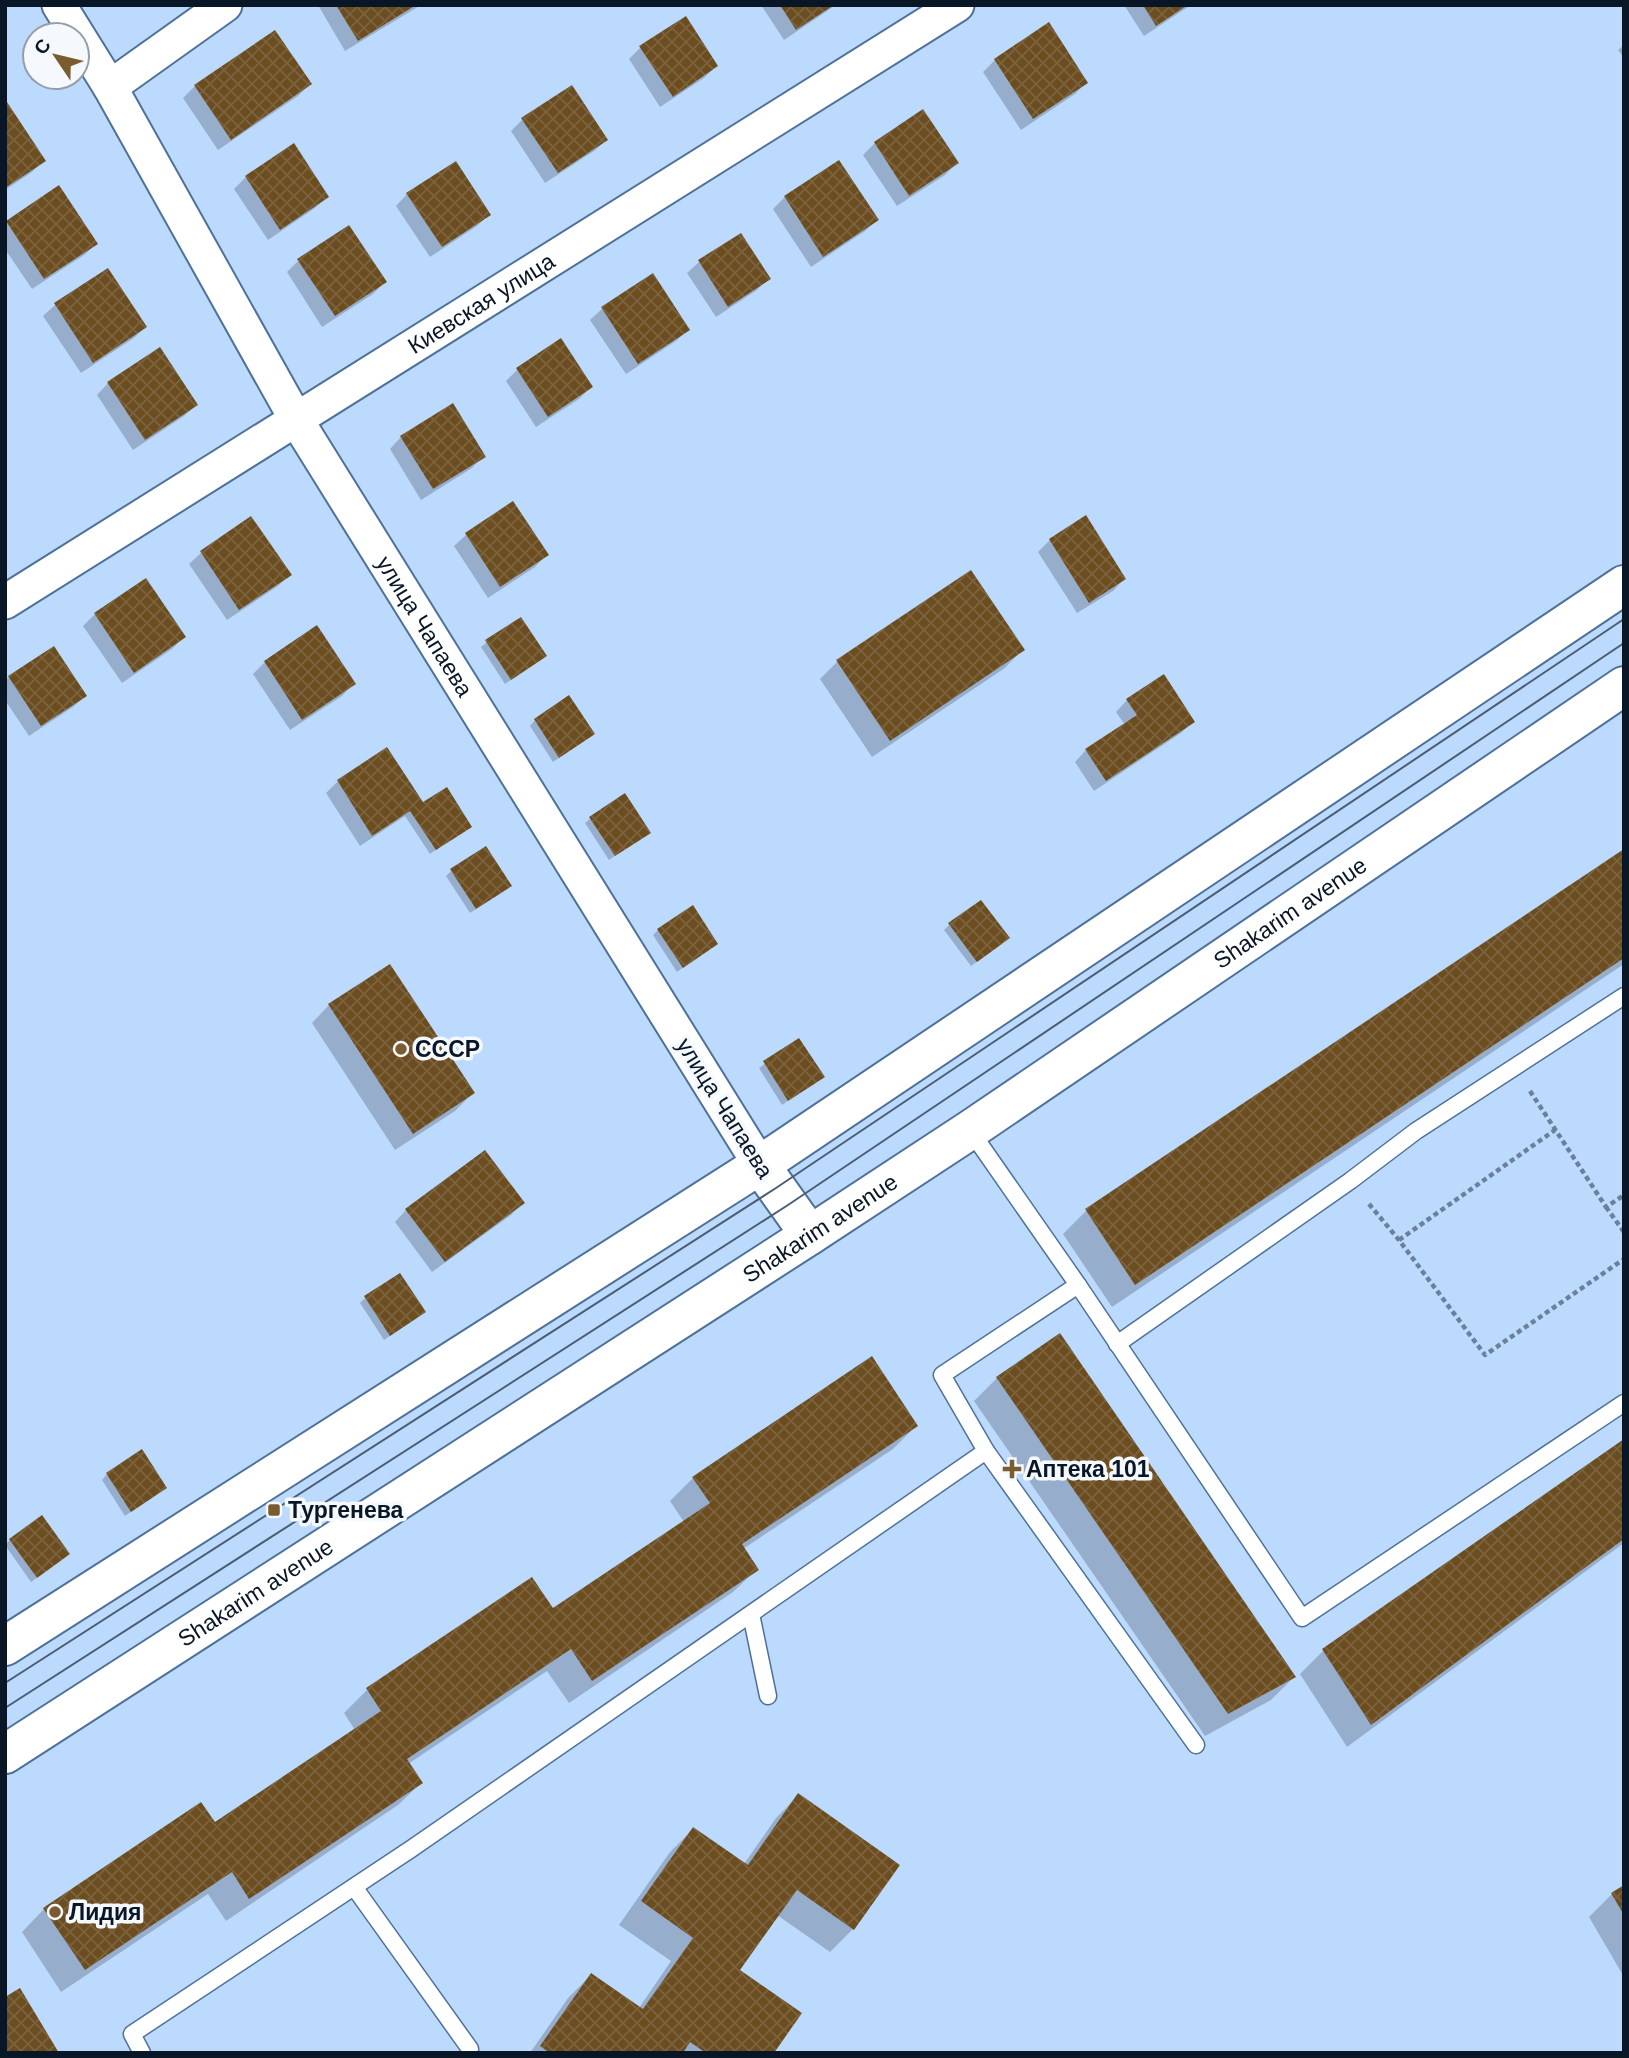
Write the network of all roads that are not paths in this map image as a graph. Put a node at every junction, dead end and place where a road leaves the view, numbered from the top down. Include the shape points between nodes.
1 (60, 5) edge
2 (225, 5) edge
3 (957, 5) edge
4 (110, 87) junction
5 (297, 421) junction
6 (1624, 585) edge
7 (5, 602) edge
8 (1624, 686) edge
9 (1624, 996) edge
10 (970, 1130) junction
11 (760, 1166) junction
12 (810, 1235) junction
13 (1078, 1285) junction
14 (1117, 1344) junction
15 (1624, 1403) edge
16 (986, 1451) junction
17 (751, 1614) junction
18 (5, 1646) edge
19 (768, 1696) dead end
20 (1196, 1745) dead end
21 (5, 1754) edge
22 (354, 1887) junction
23 (470, 2049) dead end
24 (142, 2053) edge

1 - 4 street, улица Чапаева
2 - 4 street
3 - 5 street, Киевская улица
4 - 5 street, улица Чапаева
5 - 7 street, Киевская улица
5 - 11 street, улица Чапаева
6 - 11 main road
8 - 10 main road, Shakarim avenue
9 - 14 lane via 1416,1131
10 - 12 main road, Shakarim avenue
10 - 13 lane
11 - 12 main road, улица Чапаева
11 - 18 main road
12 - 21 main road, Shakarim avenue
13 - 14 lane
13 - 16 lane via 942,1375
14 - 15 lane via 1302,1618
16 - 17 lane
16 - 20 lane
17 - 19 lane
17 - 22 lane
22 - 23 lane
22 - 24 lane via 132,2034

